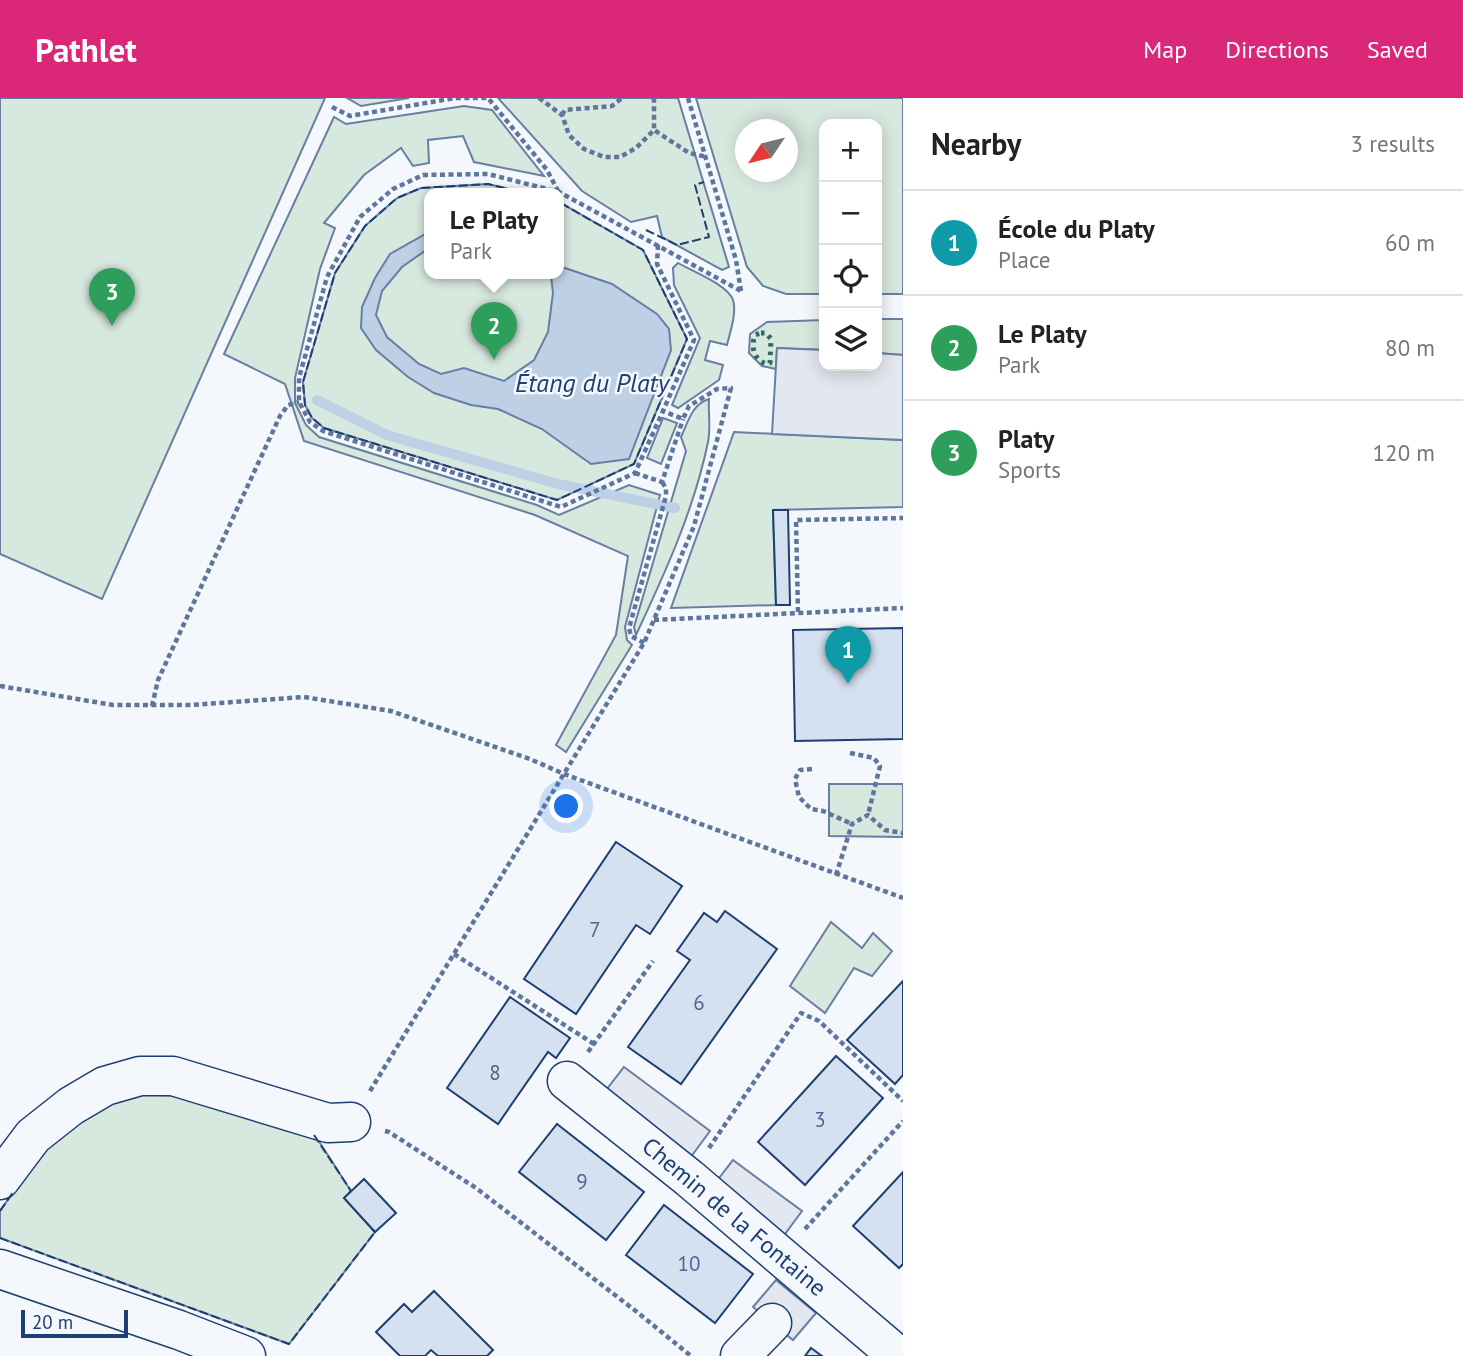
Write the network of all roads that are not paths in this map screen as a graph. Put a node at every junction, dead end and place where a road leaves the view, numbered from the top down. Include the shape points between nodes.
1 (567, 1081) road end
2 (353, 1119) road end
3 (0, 1180) edge
4 (0, 1269) edge
5 (772, 1323) dead end
6 (246, 1356) edge
7 (740, 1356) edge
8 (898, 1356) edge

1 - 8 street, Chemin de la Fontaine
2 - 3 street via 328,1123 173,1076 141,1076 105,1086 71,1106 33,1136
4 - 6 street
5 - 7 street

